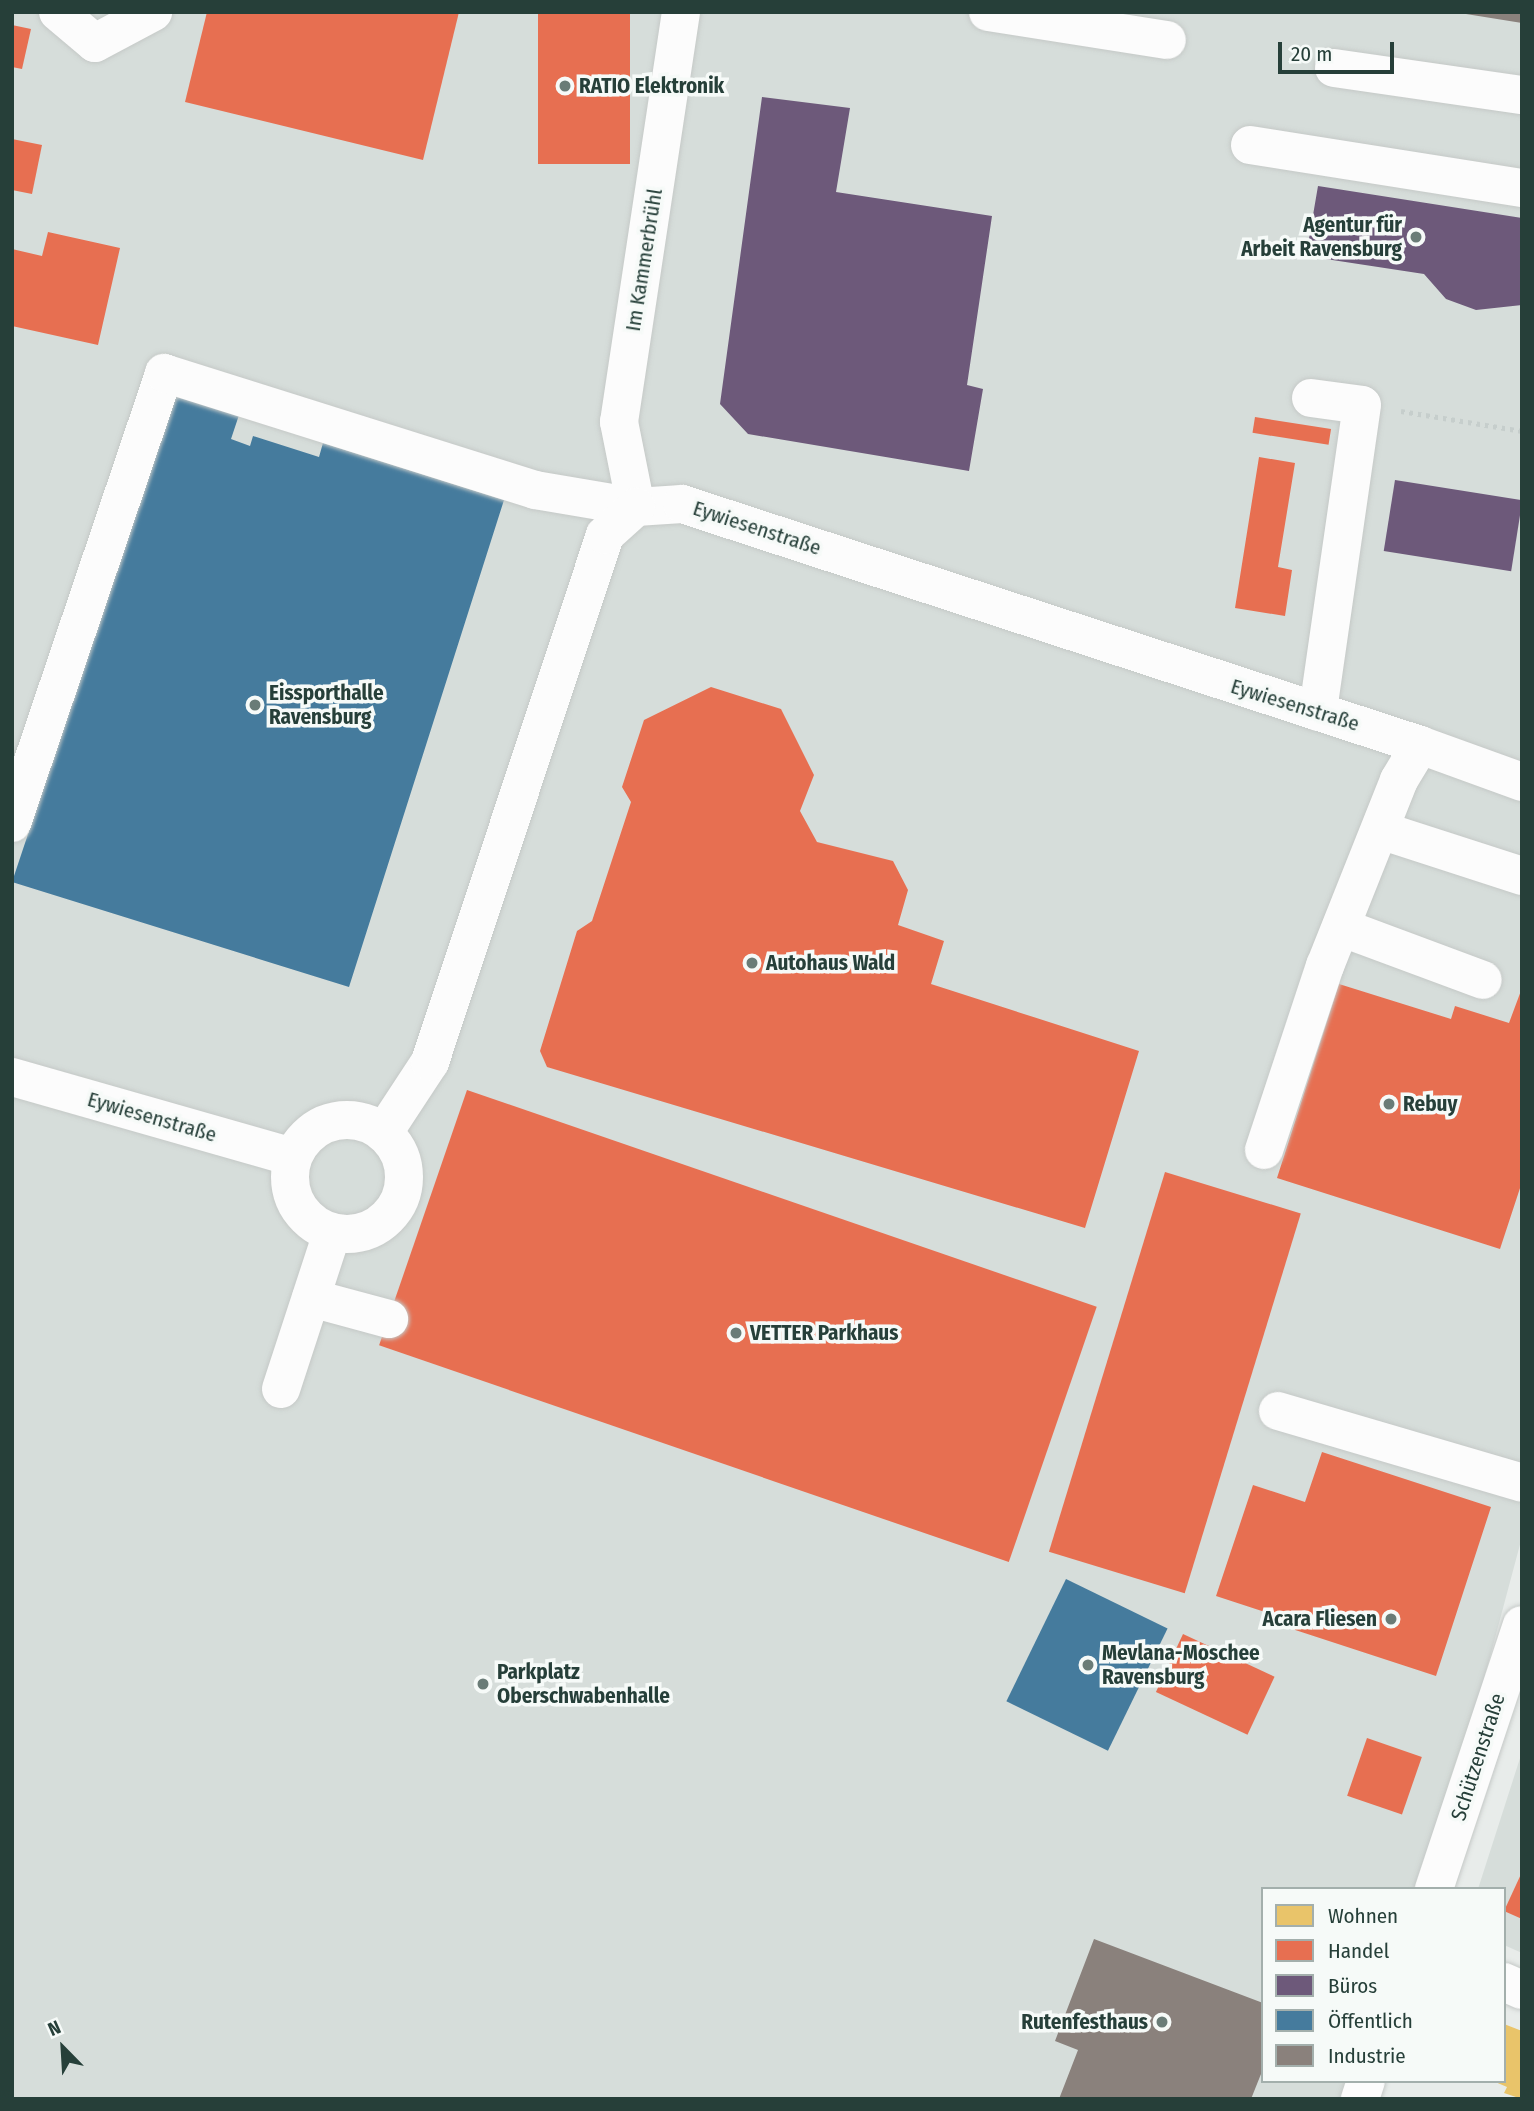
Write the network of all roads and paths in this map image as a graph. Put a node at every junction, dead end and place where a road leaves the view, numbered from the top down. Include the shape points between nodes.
1 (58, 12) edge
2 (153, 12) edge
3 (681, 12) edge
4 (988, 12) edge
5 (1167, 40) dead end
6 (1334, 68) dead end
7 (1522, 95) edge
8 (1250, 145) dead end
9 (1522, 188) edge
10 (1311, 398) dead end
11 (1362, 405) junction
12 (1522, 431) edge
13 (636, 507) junction
14 (1318, 712) junction
15 (1420, 745) junction
16 (1522, 782) edge
17 (12, 822) edge
18 (1380, 830) junction
19 (1522, 876) edge
20 (1343, 928) junction
21 (1483, 980) dead end
22 (12, 1077) edge
23 (384, 1132) junction
24 (1264, 1150) dead end
25 (293, 1157) junction
26 (332, 1233) junction
27 (311, 1298) junction
28 (389, 1320) dead end
29 (281, 1389) dead end
30 (1278, 1411) dead end
31 (1522, 1483) edge
32 (1522, 1625) edge
33 (1435, 1887) edge
34 (1506, 1983) edge
35 (1522, 1990) edge

1 - 2 street via 95,43
3 - 13 street, Im Kammerbrühl via 619,422
4 - 5 street
6 - 7 street
8 - 9 street
10 - 11 street
11 - 12 path
11 - 14 street
13 - 14 street, Eywiesenstraße via 682,504
13 - 17 street, Eywiesenstraße via 535,490 164,373
13 - 23 street via 605,536 430,1062
14 - 15 street, Eywiesenstraße
15 - 16 street, Eywiesenstraße
15 - 18 street via 1399,780
18 - 19 street
18 - 20 street
20 - 21 street
20 - 24 street via 1325,966
22 - 25 street, Eywiesenstraße
23 - 25 street via 368,1123 332,1121 309,1134
23 - 26 street via 402,1161 405,1179 398,1203 381,1224 366,1231
25 - 26 street via 291,1195 314,1225
26 - 27 street
27 - 28 street
27 - 29 street
30 - 31 street
32 - 33 street, Schützenstraße
34 - 35 street

